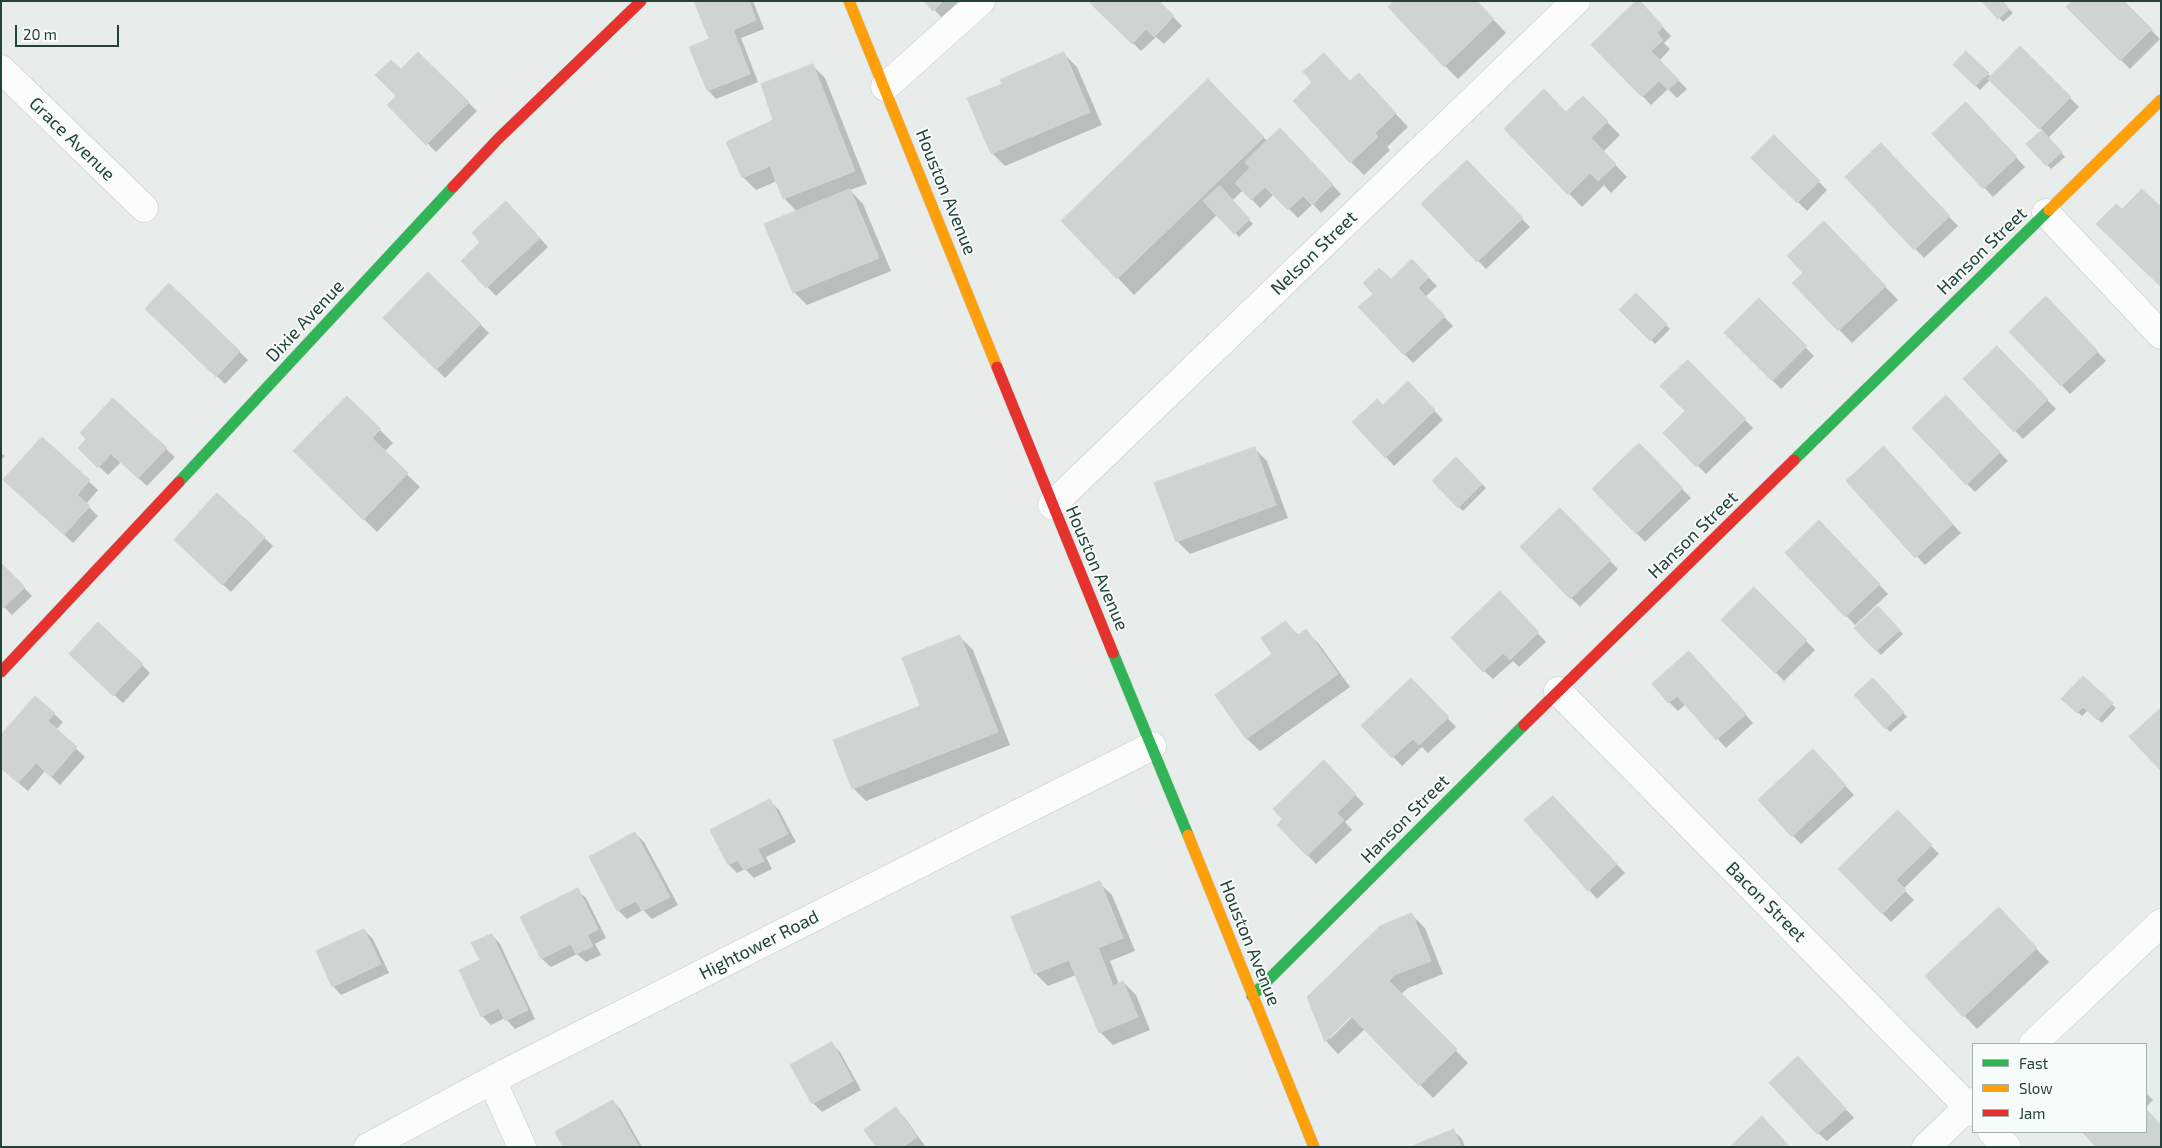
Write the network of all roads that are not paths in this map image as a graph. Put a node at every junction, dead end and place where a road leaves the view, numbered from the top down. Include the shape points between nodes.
1 (642, 1) edge
2 (850, 1) edge
3 (981, 1) edge
4 (1576, 1) edge
5 (1, 69) edge
6 (885, 87) junction
7 (2161, 100) edge
8 (144, 208) dead end
9 (2046, 213) junction
10 (2161, 335) edge
11 (1052, 505) junction
12 (1, 672) edge
13 (1558, 691) junction
14 (1152, 746) junction
15 (2161, 922) edge
16 (1252, 996) junction
17 (2034, 1043) edge
18 (492, 1080) junction
19 (1971, 1107) edge
20 (1993, 1133) edge
21 (368, 1147) edge
22 (522, 1147) edge
23 (1314, 1147) edge
24 (1926, 1147) edge
25 (2007, 1147) edge

1 - 12 street, Dixie Avenue via 498,139
2 - 6 street, Houston Avenue
3 - 6 street
4 - 11 street, Nelson Street
5 - 8 street, Grace Avenue
6 - 11 street, Houston Avenue
7 - 9 street, Hanson Street
9 - 10 street
9 - 13 street, Hanson Street
11 - 14 street, Houston Avenue
13 - 16 street, Hanson Street
13 - 19 street, Bacon Street
14 - 16 street, Houston Avenue
14 - 18 street, Hightower Road
15 - 17 street
16 - 23 street, Houston Avenue
18 - 21 street, Hightower Road
18 - 22 street
19 - 24 street
20 - 25 street

